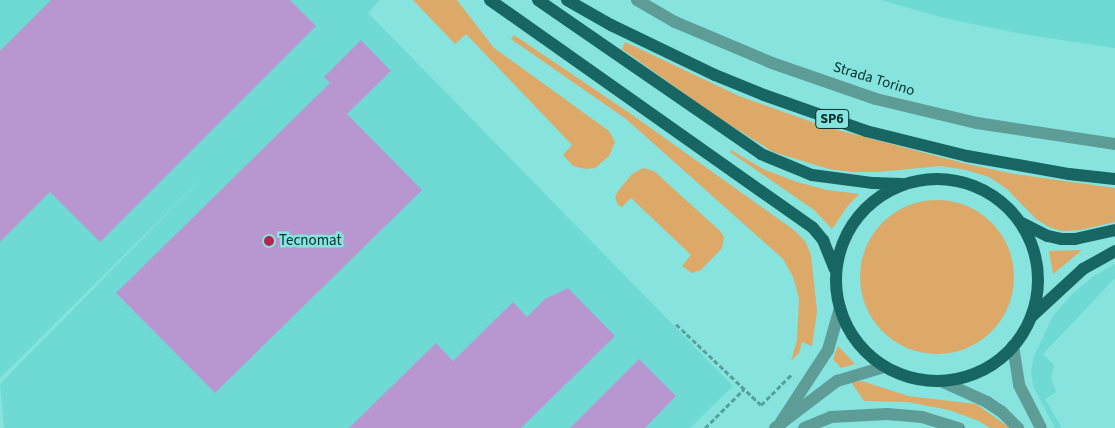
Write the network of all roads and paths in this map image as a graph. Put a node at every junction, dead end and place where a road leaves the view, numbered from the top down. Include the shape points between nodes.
1 (490, 0) edge
2 (538, 0) edge
3 (567, 0) edge
4 (636, 0) edge
5 (1115, 144) edge
6 (1115, 179) edge
7 (905, 184) junction
8 (1020, 222) junction
9 (1115, 230) edge
10 (1115, 251) edge
11 (836, 270) junction
12 (840, 308) junction
13 (1031, 317) junction
14 (676, 324) dead end
15 (1013, 346) junction
16 (884, 367) junction
17 (941, 381) junction
18 (778, 425) edge
19 (705, 428) edge
20 (804, 428) edge
21 (959, 428) edge
22 (1018, 428) edge
23 (1041, 428) edge

1 - 11 main road via 799,217 823,240
2 - 7 main road via 761,154 812,174
3 - 6 main road, SP6 via 714,75 866,131 967,156
4 - 5 street, Strada Torino via 675,22 772,64 876,99 977,123
7 - 8 main road via 925,179 951,180 973,186 994,196
7 - 11 main road via 877,198 855,220 841,246
8 - 9 main road via 1061,239
8 - 13 main road via 1036,260 1037,291
10 - 13 main road via 1083,269
11 - 12 main road
12 - 16 main road via 848,328 862,348
12 - 18 street via 828,350
13 - 15 main road
14 - 19 path via 744,389
15 - 17 main road via 982,371
15 - 23 street via 1019,385
16 - 17 main road via 916,380
16 - 18 street via 837,381
17 - 22 street via 987,402
20 - 21 street via 831,417 887,414 922,417

